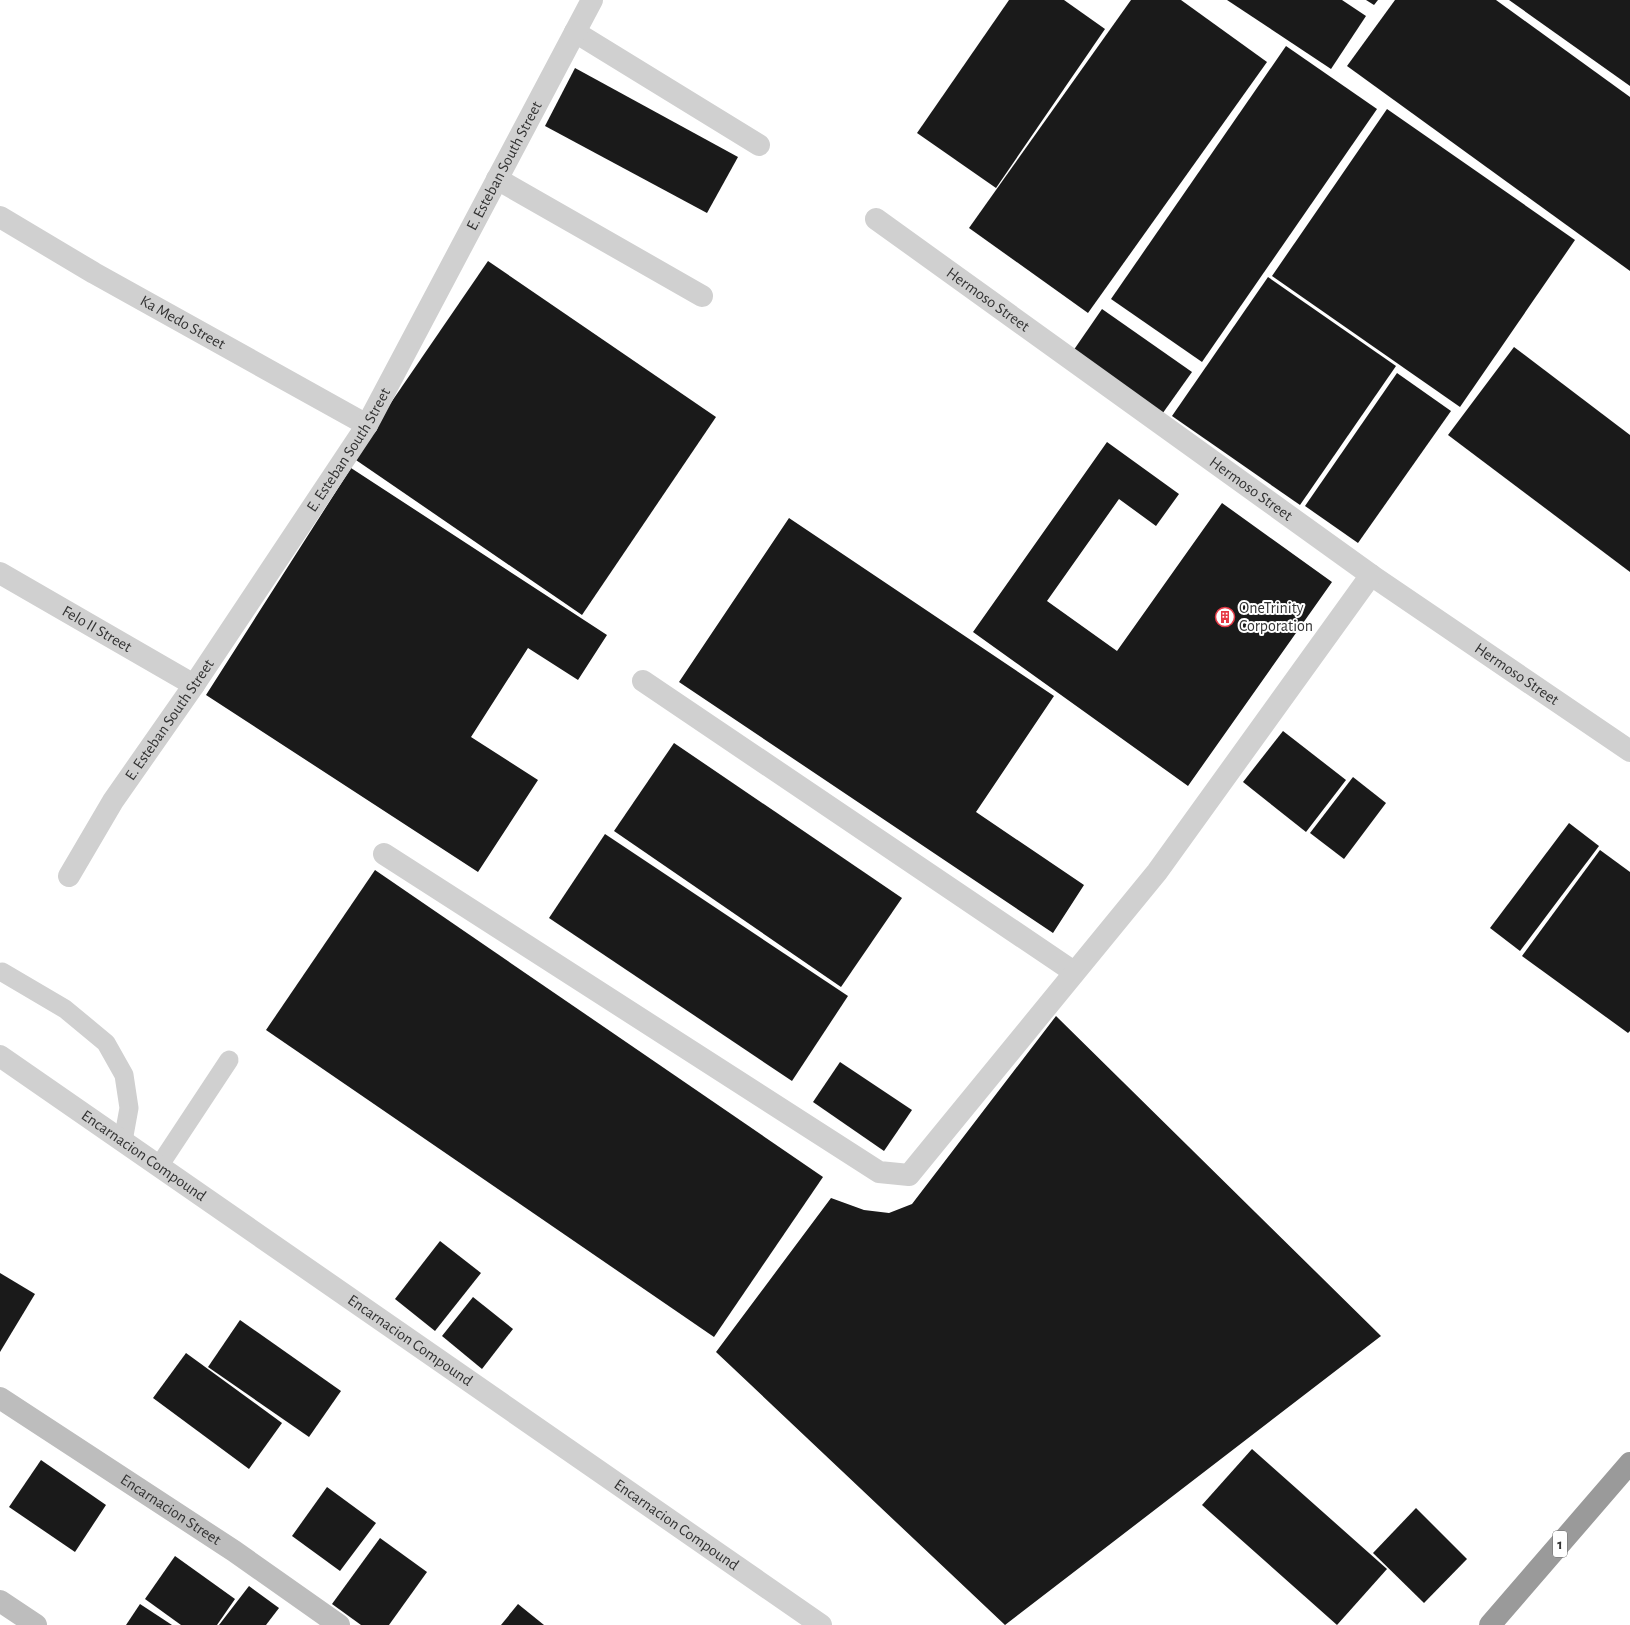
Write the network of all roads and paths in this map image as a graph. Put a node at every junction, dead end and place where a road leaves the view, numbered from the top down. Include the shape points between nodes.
1 (592, 0) edge
2 (575, 32) junction
3 (760, 145) dead end
4 (497, 179) junction
5 (0, 217) edge
6 (876, 219) dead end
7 (702, 296) dead end
8 (367, 425) junction
9 (0, 573) edge
10 (1371, 574) junction
11 (643, 681) dead end
12 (194, 684) junction
13 (1630, 751) edge
14 (384, 854) dead end
15 (68, 876) dead end
16 (2, 972) dead end
17 (1074, 972) junction
18 (0, 1056) edge
19 (229, 1060) dead end
20 (123, 1141) junction
21 (160, 1166) junction
22 (0, 1398) edge
23 (1630, 1463) edge
24 (0, 1601) edge
25 (36, 1625) edge
26 (338, 1625) edge
27 (821, 1625) edge
28 (1490, 1625) edge

1 - 2 street, E. Esteban South Street
2 - 3 street
2 - 4 street, E. Esteban South Street
4 - 7 street
4 - 8 street, E. Esteban South Street
5 - 8 street, Ka Medo Street via 94,273
6 - 10 street, Hermoso Street
8 - 12 street, E. Esteban South Street
9 - 12 street, Felo II Street
10 - 13 street, Hermoso Street
10 - 17 street via 1157,872
11 - 17 street
12 - 15 street, E. Esteban South Street via 112,801
14 - 17 street via 879,1172 909,1175
16 - 20 lane via 65,1009 106,1043 124,1074 129,1108
18 - 20 street, Encarnacion Compound
19 - 21 lane
20 - 21 street, Encarnacion Compound
21 - 27 street, Encarnacion Compound
22 - 26 street, Encarnacion Street via 234,1550
23 - 28 highway, 1
24 - 25 street

